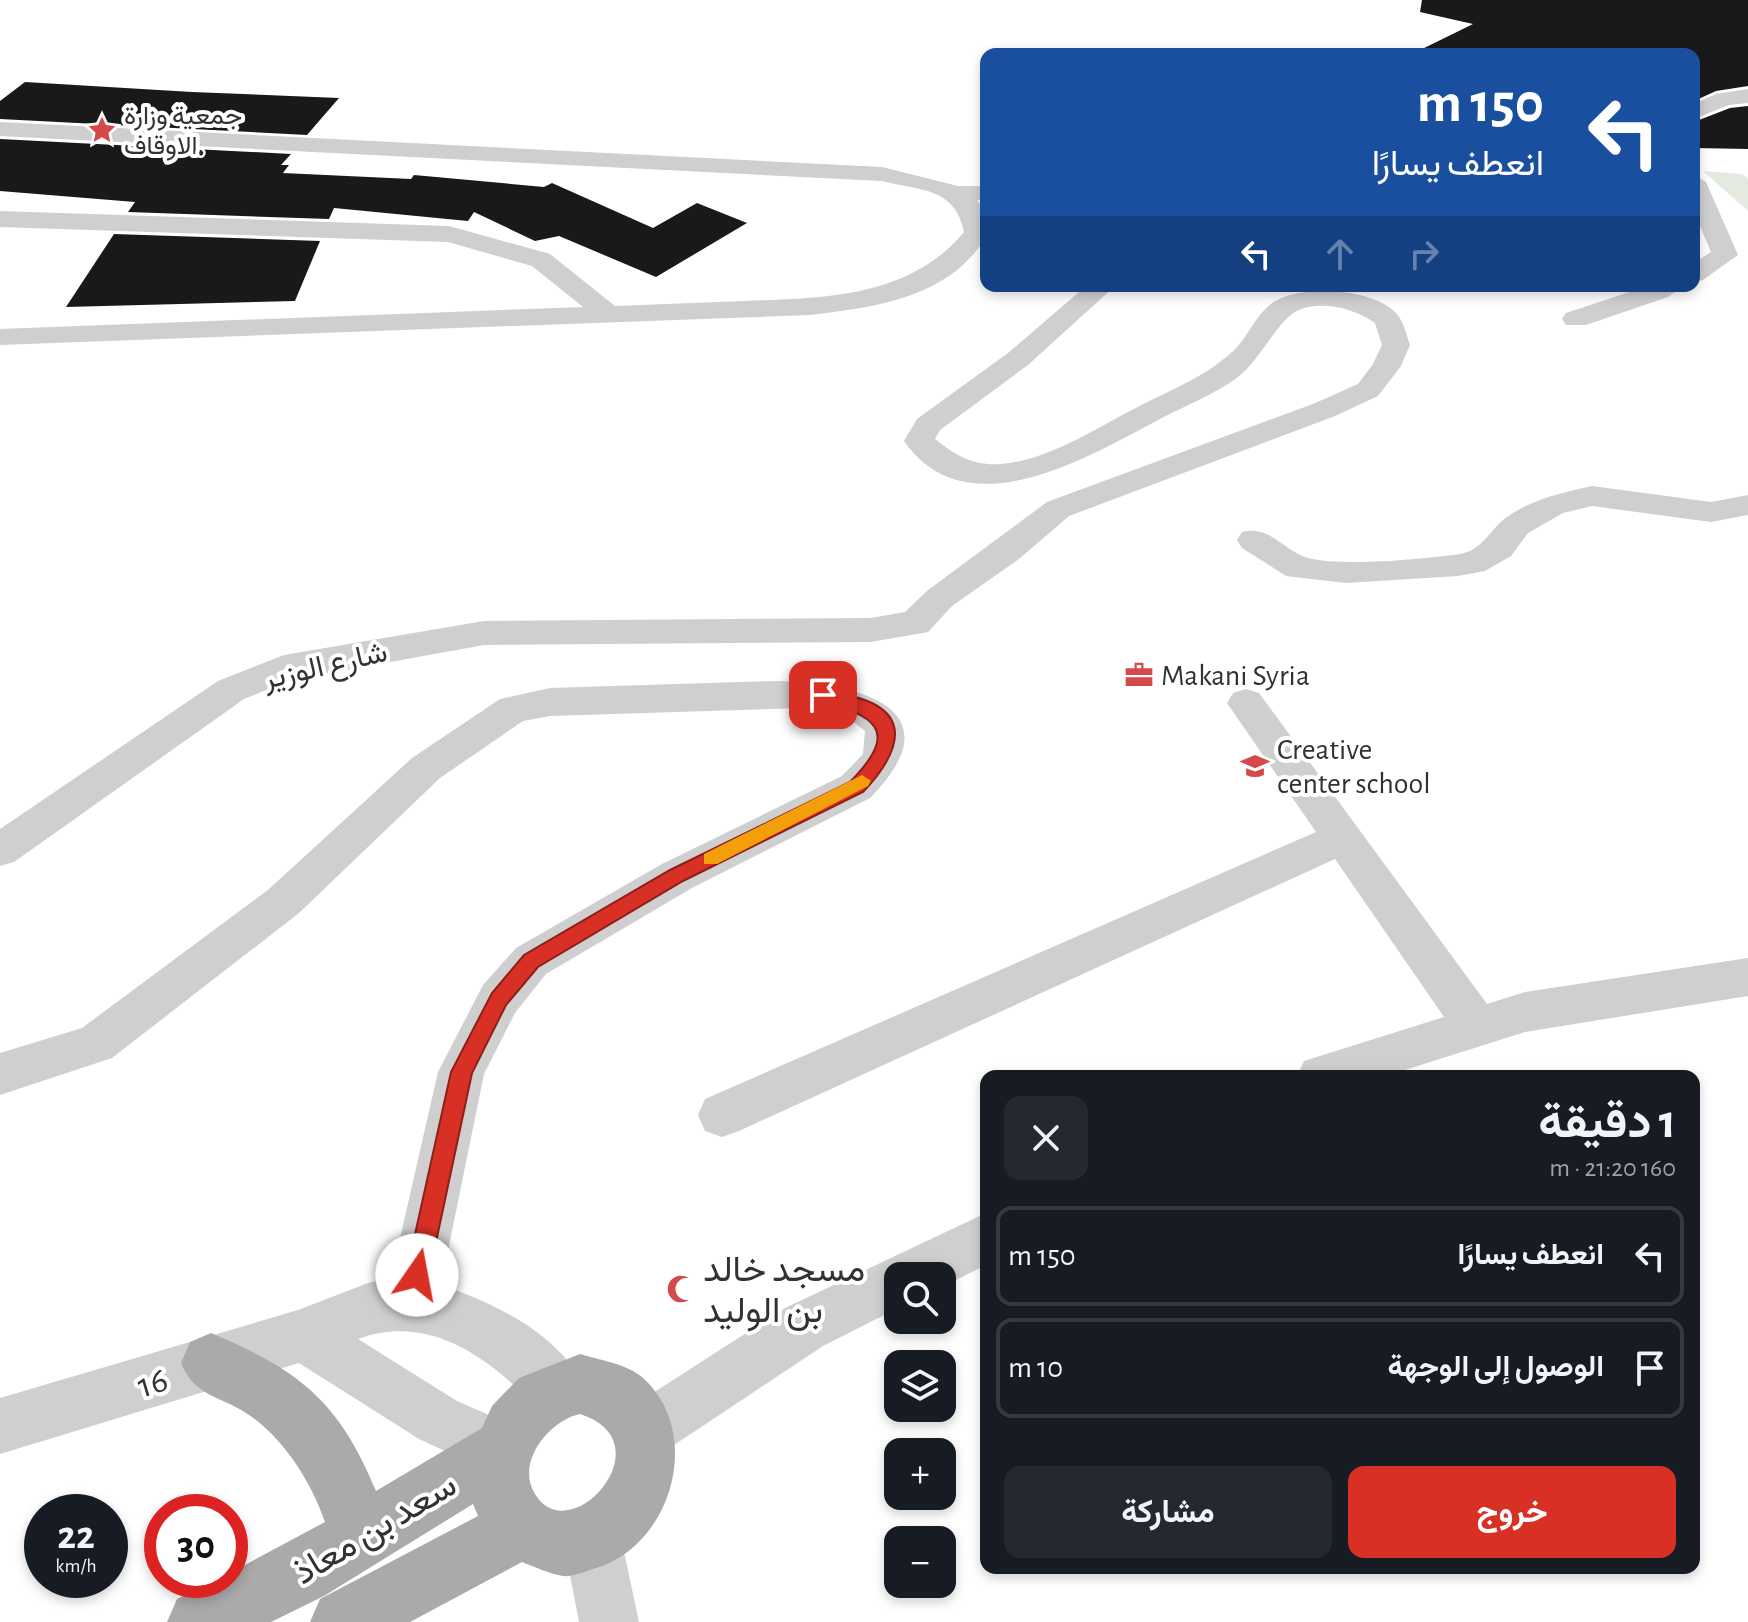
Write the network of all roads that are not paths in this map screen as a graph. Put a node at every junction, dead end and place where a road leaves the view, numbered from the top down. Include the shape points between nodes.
1 (1748, 96) edge
2 (1700, 109) edge
3 (0, 129) edge
4 (0, 144) edge
5 (928, 184) junction
6 (958, 193) junction
7 (980, 193) edge
8 (1700, 196) edge
9 (0, 219) edge
10 (1700, 270) edge
11 (1095, 292) edge
12 (1658, 292) edge
13 (606, 312) junction
14 (1576, 319) dead end
15 (0, 337) edge
16 (1748, 505) edge
17 (1254, 540) dead end
18 (1246, 703) dead end
19 (1342, 838) junction
20 (0, 850) edge
21 (1748, 977) edge
22 (1477, 1027) junction
23 (1339, 1070) edge
24 (0, 1074) edge
25 (722, 1115) dead end
26 (980, 1241) edge
27 (937, 1262) edge
28 (884, 1288) edge
29 (411, 1304) junction
30 (303, 1335) junction
31 (211, 1363) junction
32 (558, 1389) junction
33 (0, 1426) edge
34 (645, 1431) junction
35 (503, 1450) junction
36 (521, 1528) junction
37 (362, 1536) junction
38 (592, 1538) junction
39 (200, 1622) edge
40 (343, 1622) edge
41 (609, 1622) edge

1 - 2 street
3 - 5 street via 882,174
4 - 5 street via 883,188
5 - 6 street
6 - 7 street
6 - 13 street via 972,210 977,233 964,252 926,282 878,299 810,307
8 - 10 street via 1725,255
9 - 13 street via 449,234 541,260
11 - 20 street, شارع الوزير via 1018,359 928,425 919,441 931,456 962,472 1000,475 1064,458 1223,374 1250,352 1272,316 1290,303 1364,303 1387,318 1396,345 1368,390 1058,509 940,598 916,623 871,630 484,633 284,668 231,690
12 - 14 street
13 - 15 street
16 - 17 street via 1711,512 1592,496 1552,506 1516,526 1499,548 1458,565 1346,572 1298,568
18 - 19 street
19 - 22 street
19 - 25 street
21 - 22 street via 1525,1012
22 - 23 street
24 - 29 street via 96,1044 284,901 426,768 513,709 550,702 823,695 867,707 882,720 887,746 879,764 856,787 677,876 531,961 499,999 461,1072
26 - 27 street
28 - 34 street via 804,1327
29 - 30 street, 16 via 354,1311
29 - 32 street, 16 via 489,1329
30 - 31 street, 16
30 - 35 street via 414,1407
31 - 33 street, 16
31 - 37 main road via 281,1401 322,1447 340,1475
32 - 34 main road via 601,1386 636,1411
32 - 35 main road via 524,1413
34 - 38 main road via 648,1456 632,1505
35 - 36 main road via 501,1493
35 - 37 main road, سعد بن معاذ
36 - 38 main road via 542,1541 567,1544
36 - 40 main road, سعد بن معاذ
37 - 39 main road, سعد بن معاذ via 301,1573
38 - 41 street

